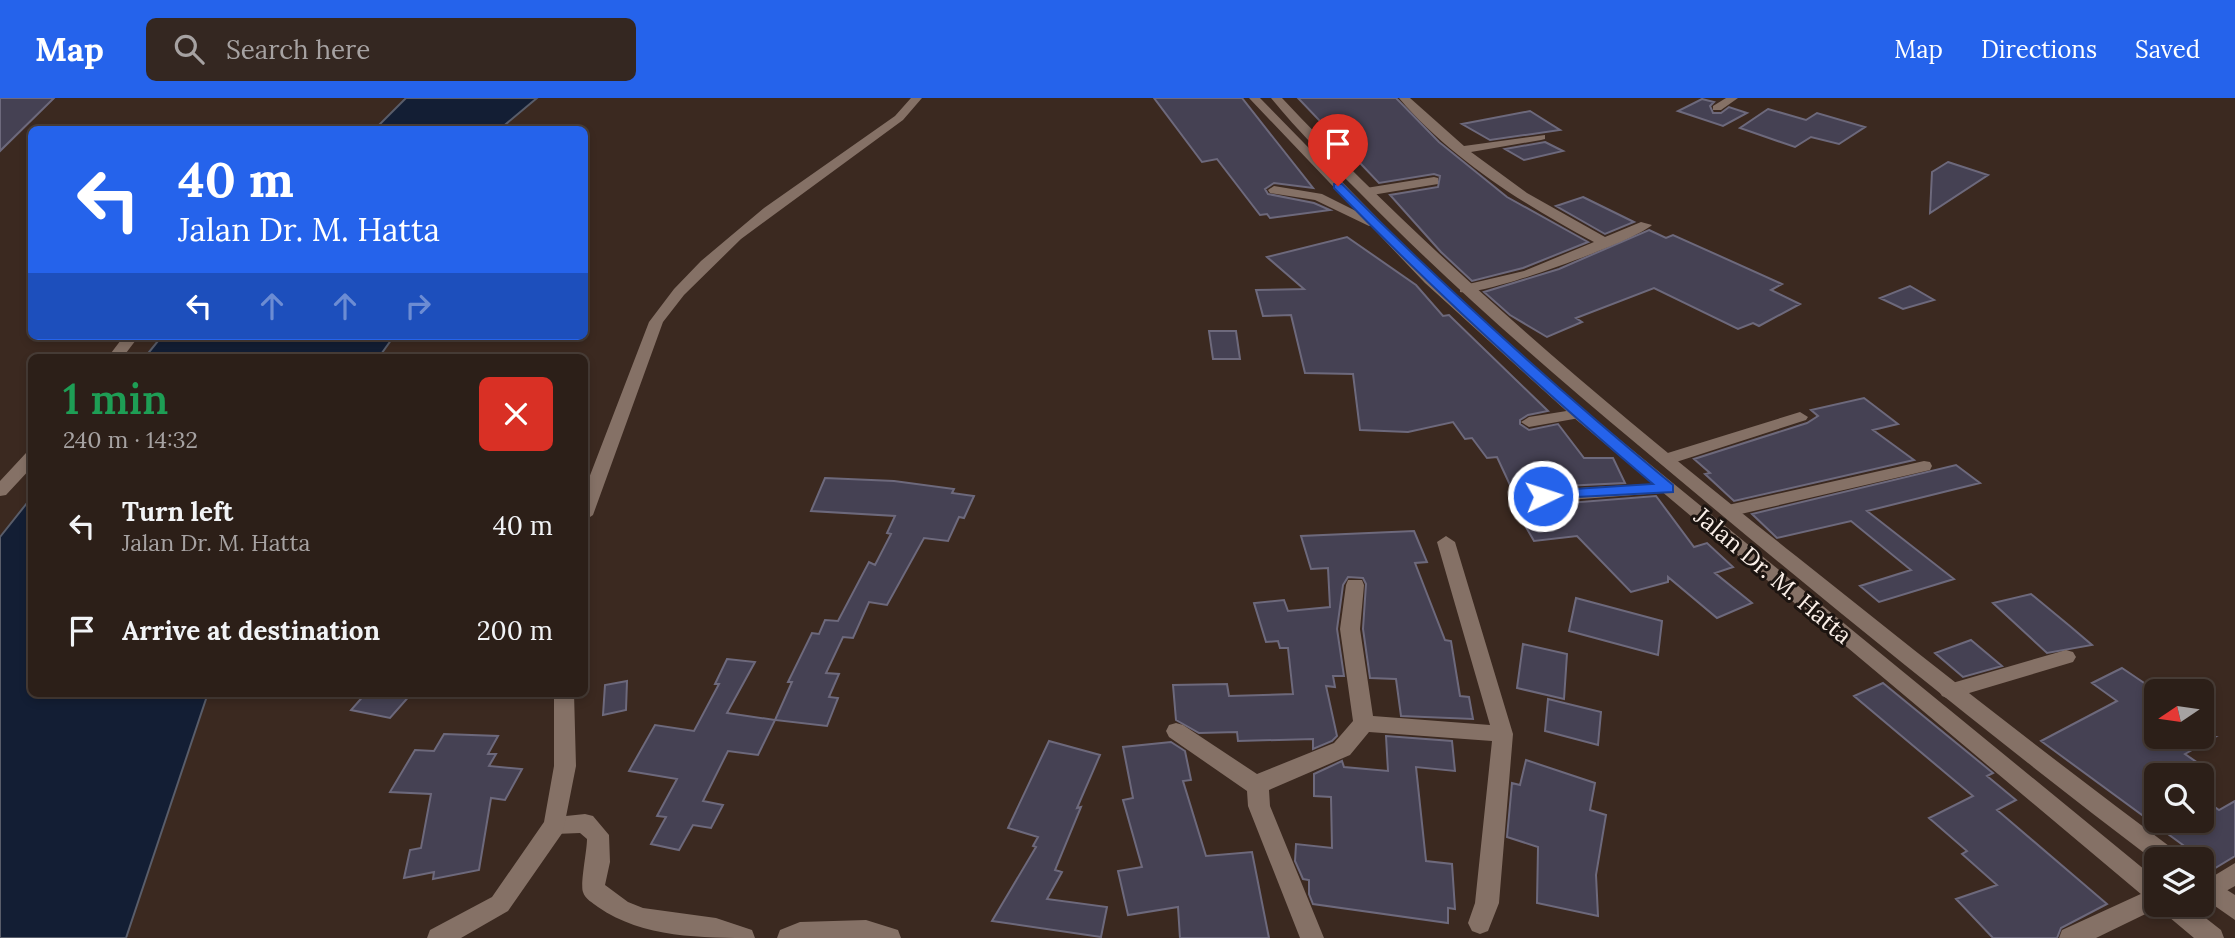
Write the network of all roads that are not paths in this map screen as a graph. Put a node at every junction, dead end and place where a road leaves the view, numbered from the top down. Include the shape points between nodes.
1 (918, 98) edge
2 (1254, 98) edge
3 (1276, 98) edge
4 (1404, 98) edge
5 (1733, 98) edge
6 (1717, 108) dead end
7 (1541, 137) dead end
8 (1460, 150) junction
9 (1434, 181) dead end
10 (1274, 190) dead end
11 (1366, 192) junction
12 (1374, 223) junction
13 (1646, 225) dead end
14 (1606, 243) junction
15 (1465, 289) junction
16 (129, 340) edge
17 (117, 354) edge
18 (1607, 412) junction
19 (1582, 416) junction
20 (1800, 416) dead end
21 (1529, 422) dead end
22 (1664, 460) junction
23 (28, 461) edge
24 (1924, 466) dead end
25 (1667, 488) junction
26 (0, 491) edge
27 (1543, 496) dead end
28 (588, 504) edge
29 (1728, 511) junction
30 (1446, 542) dead end
31 (1355, 585) dead end
32 (2067, 657) dead end
33 (1949, 691) junction
34 (564, 697) edge
35 (1364, 723) junction
36 (1176, 732) dead end
37 (1503, 734) junction
38 (1258, 787) junction
39 (555, 825) junction
40 (2153, 847) edge
41 (2235, 873) edge
42 (2214, 883) edge
43 (2144, 885) edge
44 (2214, 893) edge
45 (2144, 901) edge
46 (2235, 909) edge
47 (2186, 917) edge
48 (1480, 923) dead end
49 (439, 938) edge
50 (743, 938) edge
51 (789, 938) edge
52 (889, 938) edge
53 (1312, 938) edge
54 (2071, 938) edge
55 (2211, 938) edge

1 - 28 street via 899,118 730,241 675,294 656,322
2 - 12 street, Jalan Dr. M. Hatta
3 - 11 street, Jalan Dr. M. Hatta
4 - 8 street
5 - 6 street
7 - 8 street
8 - 14 street via 1516,194
9 - 11 street
10 - 12 street via 1318,197
11 - 15 street, Jalan Dr. M. Hatta
12 - 19 street, Jalan Dr. M. Hatta via 1430,280
13 - 14 street
14 - 15 street via 1528,274
15 - 18 street, Jalan Dr. M. Hatta
16 - 17 street
18 - 19 street
18 - 22 street, Jalan Dr. M. Hatta
19 - 21 street
19 - 25 street, Jalan Dr. M. Hatta
20 - 22 street
22 - 29 street, Jalan Dr. M. Hatta
23 - 26 street
24 - 29 street
25 - 27 street
25 - 43 street, Jalan Dr. M. Hatta
29 - 33 street, Jalan Dr. M. Hatta
30 - 37 street
31 - 35 street via 1350,629
32 - 33 street
33 - 40 street, Jalan Dr. M. Hatta
34 - 39 street via 565,766
35 - 37 street
35 - 38 street via 1342,749
36 - 38 street
37 - 48 street via 1487,903
38 - 53 street via 1259,806
39 - 49 street via 500,904
39 - 50 street via 585,824 598,835 593,889 626,913 726,929
41 - 42 street
44 - 46 street
45 - 54 street
47 - 55 street
51 - 52 street via 800,933 866,931

